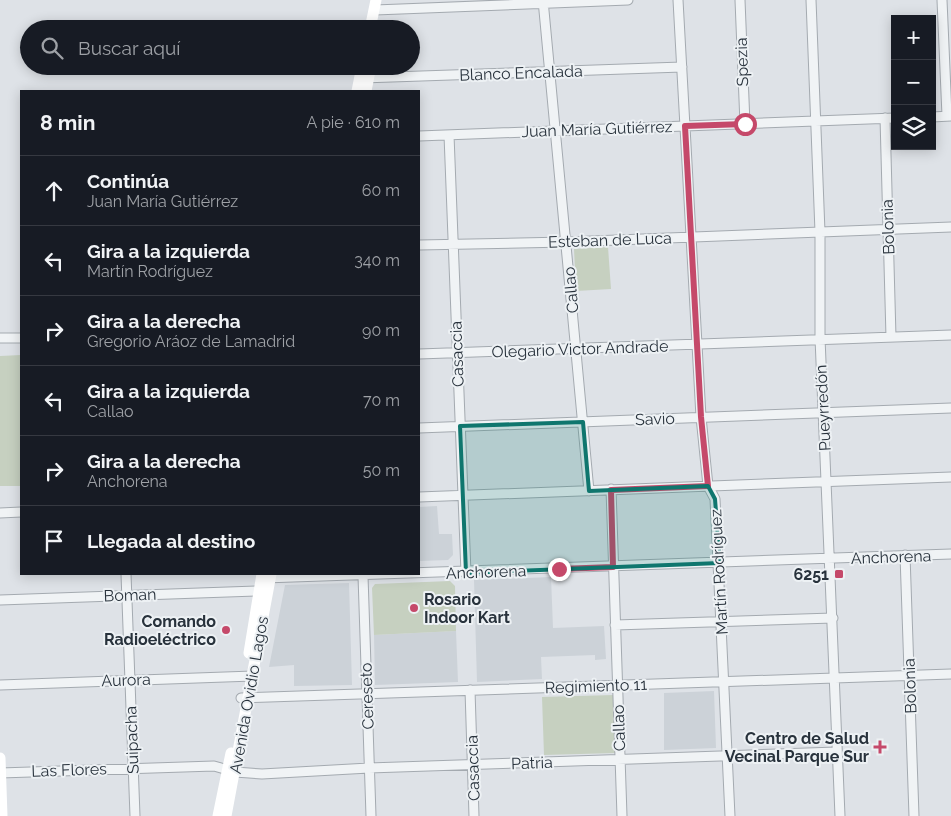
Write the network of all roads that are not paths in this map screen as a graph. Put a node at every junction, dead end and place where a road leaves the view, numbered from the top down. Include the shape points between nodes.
1 (628, 0) edge
2 (678, 0) edge
3 (740, 0) edge
4 (811, 0) edge
5 (942, 0) edge
6 (543, 2) edge
7 (379, 5) edge
8 (373, 20) edge
9 (378, 20) edge
10 (948, 57) edge
11 (682, 67) junction
12 (420, 72) edge
13 (549, 72) junction
14 (364, 75) edge
15 (365, 75) edge
16 (357, 90) edge
17 (366, 90) edge
18 (949, 116) edge
19 (936, 117) edge
20 (890, 118) edge
21 (816, 122) junction
22 (745, 124) junction
23 (685, 126) junction
24 (555, 131) junction
25 (449, 135) junction
26 (420, 136) edge
27 (951, 227) edge
28 (888, 229) junction
29 (820, 232) junction
30 (692, 237) junction
31 (566, 242) junction
32 (453, 244) junction
33 (420, 245) edge
34 (951, 334) edge
35 (891, 337) junction
36 (0, 338) edge
37 (20, 338) edge
38 (820, 338) junction
39 (697, 345) junction
40 (576, 350) junction
41 (457, 352) junction
42 (420, 354) edge
43 (951, 408) edge
44 (823, 412) junction
45 (701, 417) junction
46 (583, 422) junction
47 (460, 426) junction
48 (420, 428) edge
49 (951, 477) edge
50 (827, 482) junction
51 (708, 486) junction
52 (611, 490) junction
53 (590, 491) junction
54 (462, 495) junction
55 (420, 496) edge
56 (0, 512) edge
57 (20, 512) edge
58 (951, 554) edge
59 (905, 555) junction
60 (829, 560) junction
61 (720, 563) junction
62 (613, 567) junction
63 (466, 573) junction
64 (420, 574) edge
65 (126, 575) edge
66 (397, 575) edge
67 (266, 576) edge
68 (363, 576) junction
69 (260, 591) junction
70 (127, 595) junction
71 (0, 600) edge
72 (832, 618) junction
73 (721, 621) junction
74 (615, 625) junction
75 (951, 674) edge
76 (909, 675) junction
77 (249, 676) junction
78 (834, 678) junction
79 (130, 680) junction
80 (724, 682) junction
81 (0, 685) edge
82 (618, 685) junction
83 (470, 690) junction
84 (367, 694) junction
85 (245, 698) junction
86 (837, 752) junction
87 (727, 756) junction
88 (0, 758) edge
89 (620, 760) junction
90 (473, 765) junction
91 (134, 767) junction
92 (369, 768) junction
93 (231, 771) junction
94 (0, 773) edge
95 (2, 816) edge
96 (135, 816) edge
97 (218, 816) edge
98 (226, 816) edge
99 (371, 816) edge
100 (474, 816) edge
101 (622, 816) edge
102 (730, 816) edge
103 (840, 816) edge
104 (914, 816) edge

1 - 6 street
2 - 11 street, Martín Rodríguez
3 - 22 street, Spezia
4 - 21 street, Pueyrredón
5 - 10 street
6 - 7 street
6 - 13 street, Callao
7 - 8 main road
7 - 9 main road
10 - 18 street
11 - 13 street, Blanco Encalada
11 - 23 street, Martín Rodríguez
12 - 13 street, Blanco Encalada
13 - 24 street, Callao
14 - 16 main road
15 - 17 main road
18 - 19 street
20 - 21 street, Juan María Gutiérrez
20 - 28 street, Bolonia
21 - 22 street, Juan María Gutiérrez
21 - 29 street, Pueyrredón
22 - 23 street, Juan María Gutiérrez
23 - 24 street, Juan María Gutiérrez
23 - 30 street, Martín Rodríguez
24 - 25 street, Juan María Gutiérrez
24 - 31 street, Callao
25 - 26 street, Juan María Gutiérrez
25 - 32 street, Casaccia
27 - 28 street, Esteban de Luca
28 - 29 street, Esteban de Luca
28 - 35 street, Bolonia
29 - 30 street, Esteban de Luca
29 - 38 street, Pueyrredón
30 - 31 street, Esteban de Luca
30 - 39 street, Martín Rodríguez
31 - 32 street, Esteban de Luca
31 - 40 street, Callao
32 - 33 street, Esteban de Luca
32 - 41 street, Casaccia
34 - 35 street, Olegario Victor Andrade
35 - 38 street, Olegario Victor Andrade
36 - 37 street
38 - 39 street, Olegario Victor Andrade
38 - 44 street, Pueyrredón
39 - 40 street, Olegario Victor Andrade
39 - 45 street, Martín Rodríguez
40 - 41 street, Olegario Victor Andrade
40 - 46 street, Callao
41 - 42 street, Olegario Victor Andrade
41 - 47 street, Casaccia
43 - 44 street, Savio
44 - 45 street, Savio
44 - 50 street, Pueyrredón
45 - 46 street, Savio
45 - 51 street, Martín Rodríguez
46 - 47 street, Savio
46 - 53 street, Callao
47 - 48 street, Savio
47 - 54 street, Casaccia
49 - 50 street
50 - 51 street
50 - 60 street, Pueyrredón
51 - 52 street
51 - 61 street, Martín Rodríguez via 715,499
52 - 53 street
52 - 62 street, Callao
53 - 54 street
54 - 55 street
54 - 63 street, Casaccia
56 - 57 street
58 - 59 street, Anchorena
59 - 60 street, Anchorena
59 - 76 street, Bolonia
60 - 61 street, Anchorena
60 - 72 street, Pueyrredón
61 - 62 street, Anchorena
61 - 73 street, Martín Rodríguez
62 - 63 street, Anchorena
62 - 74 street, Callao
63 - 64 street, Anchorena
65 - 70 street, Suipacha
66 - 68 street, Anchorena
67 - 68 street, Anchorena
67 - 69 main road, Avenida Ovidio Lagos
67 - 77 main road, Avenida Ovidio Lagos
68 - 84 street, Cereseto
69 - 70 street, Boman
69 - 77 main road, Avenida Ovidio Lagos
70 - 71 street, Boman
70 - 79 street, Suipacha
72 - 73 street
72 - 78 street, Pueyrredón
73 - 74 street
73 - 80 street, Martín Rodríguez
74 - 82 street, Callao
75 - 76 street, Regimiento 11
76 - 78 street, Regimiento 11
76 - 104 street, Bolonia
77 - 79 street, Aurora
77 - 85 main road, Avenida Ovidio Lagos
78 - 80 street, Regimiento 11
78 - 86 street, Pueyrredón
79 - 81 street, Aurora
79 - 91 street, Suipacha
80 - 82 street, Regimiento 11
80 - 87 street, Martín Rodríguez
82 - 83 street, Regimiento 11
82 - 89 street, Callao
83 - 84 street, Regimiento 11
83 - 90 street, Casaccia
84 - 85 street, Regimiento 11
84 - 92 street, Cereseto
85 - 93 main road, Avenida Ovidio Lagos
86 - 87 street, Patria
86 - 103 street, Pueyrredón
87 - 89 street, Patria
87 - 102 street, Martín Rodríguez
88 - 94 main road
89 - 90 street, Patria
89 - 101 street, Callao
90 - 92 street, Patria
90 - 100 street, Casaccia
91 - 93 street, Las Flores via 214,766
91 - 94 street, Las Flores
91 - 96 street, Suipacha
92 - 93 street, Patria via 262,774
92 - 99 street, Cereseto
93 - 97 main road, Avenida Ovidio Lagos
93 - 98 main road, Avenida Ovidio Lagos
94 - 95 main road

